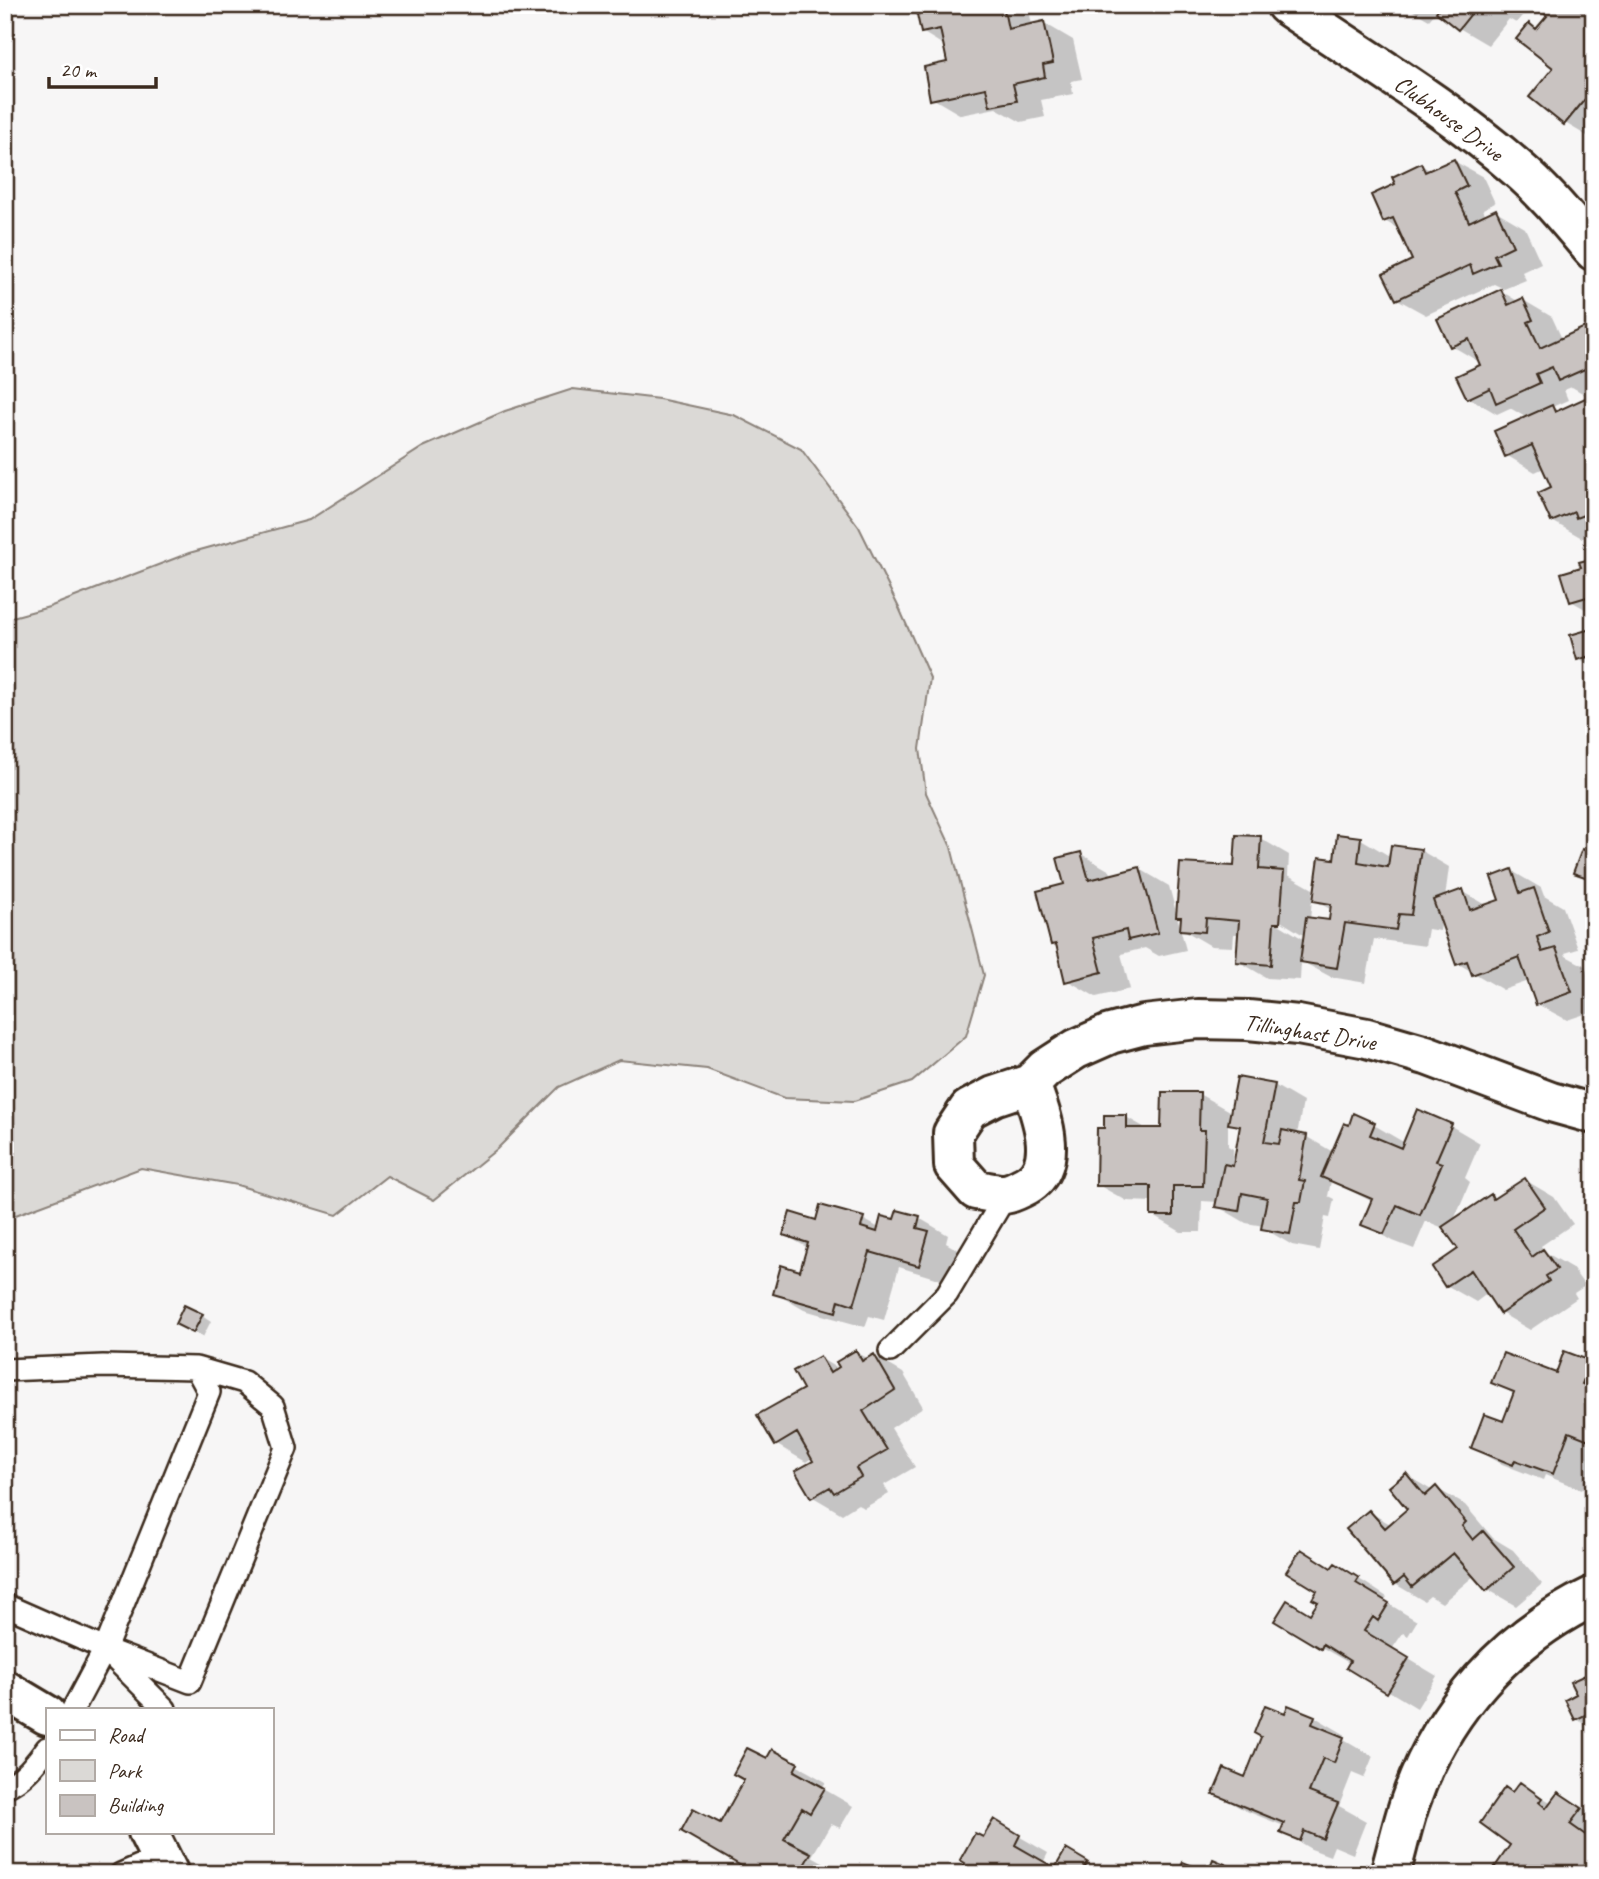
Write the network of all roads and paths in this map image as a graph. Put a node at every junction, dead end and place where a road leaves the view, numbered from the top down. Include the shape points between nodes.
1 (1286, 5) edge
2 (1594, 251) edge
3 (1030, 1084) junction
4 (1594, 1114) edge
5 (1006, 1195) junction
6 (890, 1352) dead end
7 (196, 1368) junction
8 (5, 1370) edge
9 (1594, 1596) edge
10 (5, 1605) edge
11 (105, 1649) junction
12 (5, 1690) edge
13 (74, 1708) edge
14 (164, 1708) edge
15 (46, 1714) edge
16 (46, 1749) edge
17 (5, 1787) edge
18 (160, 1854) edge
19 (121, 1874) edge
20 (1390, 1874) edge

1 - 2 street, Clubhouse Drive via 1458,121 1508,161
3 - 4 street, Tillinghast Drive via 1076,1049 1110,1034 1198,1019 1248,1020 1367,1038
3 - 5 street via 1042,1115 1045,1162 1031,1183
3 - 5 street, Tillinghast Drive via 969,1109 953,1133 954,1165 976,1190
5 - 6 lane via 947,1294
7 - 8 lane
7 - 11 lane via 209,1392
7 - 11 lane via 244,1382 273,1406 286,1448 190,1682
9 - 20 street via 1545,1622 1510,1649 1455,1711 1410,1802
10 - 11 lane
11 - 13 lane
11 - 14 lane
12 - 15 street
16 - 17 lane via 32,1767
18 - 19 lane

